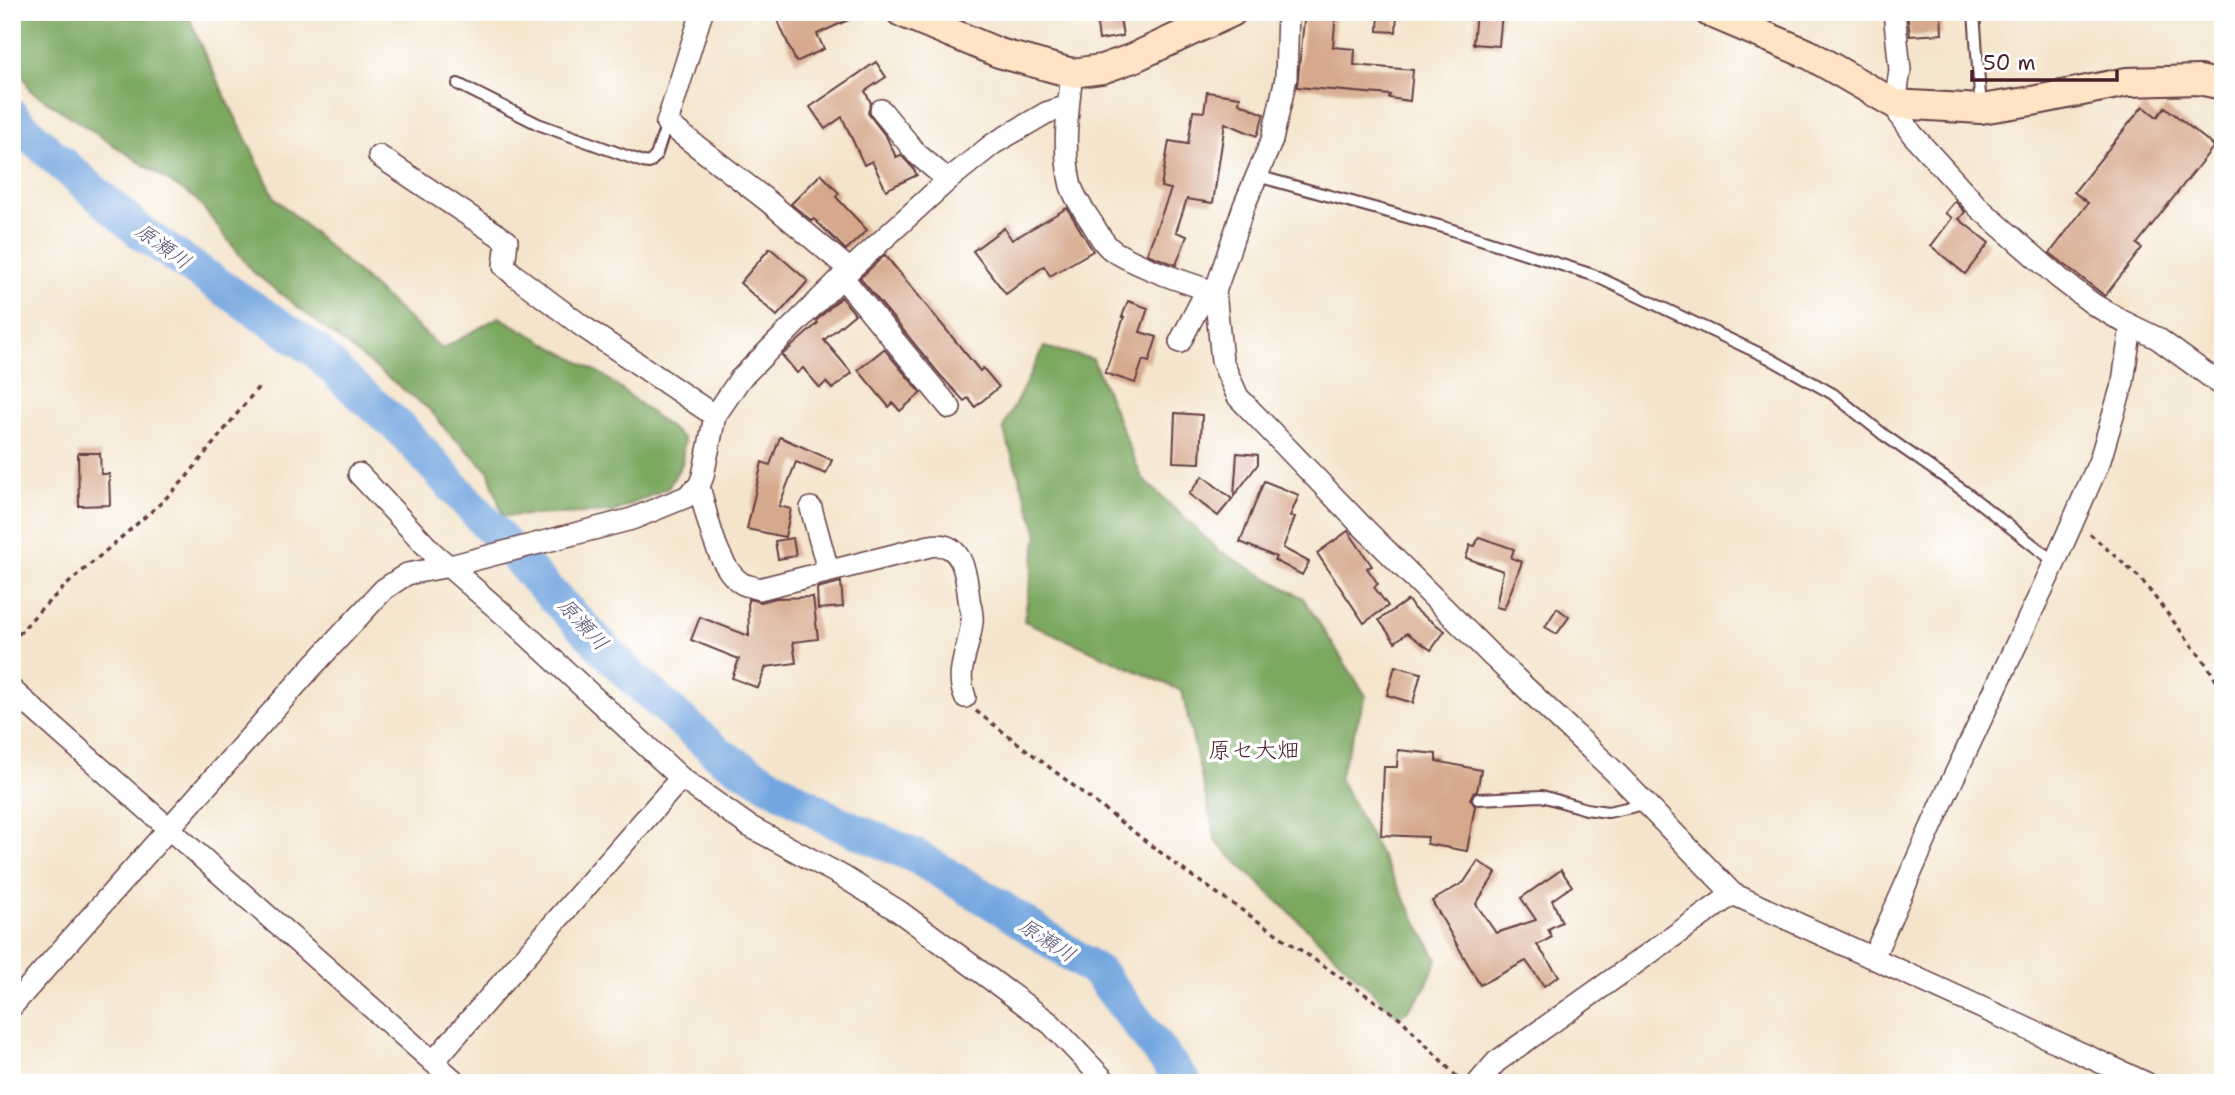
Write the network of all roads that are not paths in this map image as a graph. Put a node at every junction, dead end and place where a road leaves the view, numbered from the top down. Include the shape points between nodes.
1 (702, 12) edge
2 (901, 12) edge
3 (1231, 12) edge
4 (1288, 12) edge
5 (1709, 12) edge
6 (1894, 12) edge
7 (1974, 12) edge
8 (1072, 73) junction
9 (458, 84) dead end
10 (2223, 85) edge
11 (1895, 104) junction
12 (1068, 106) junction
13 (1981, 108) junction
14 (881, 110) dead end
15 (667, 123) junction
16 (379, 156) dead end
17 (1257, 176) junction
18 (948, 180) junction
19 (846, 274) junction
20 (1211, 291) junction
21 (2131, 326) junction
22 (1181, 342) dead end
23 (2223, 386) edge
24 (950, 408) dead end
25 (715, 416) junction
26 (359, 474) dead end
27 (699, 486) junction
28 (811, 508) dead end
29 (2055, 562) junction
30 (450, 566) junction
31 (828, 570) junction
32 (12, 691) edge
33 (965, 697) road end
34 (681, 778) junction
35 (1478, 799) dead end
36 (1645, 804) junction
37 (168, 830) junction
38 (1733, 894) junction
39 (1873, 958) junction
40 (12, 1006) edge
41 (433, 1062) junction
42 (457, 1083) edge
43 (1107, 1083) edge
44 (1478, 1083) edge
45 (2146, 1083) edge

1 - 15 street
2 - 8 street via 999,53
3 - 8 street via 1133,58
4 - 17 street via 1286,78 1272,140
5 - 11 street via 1810,55
6 - 11 street via 1900,70
7 - 13 lane
8 - 12 street
9 - 15 lane via 538,124 643,162 656,156
10 - 13 street via 2199,80 2127,82
11 - 13 street
11 - 21 street via 1912,134 1978,207 2059,278
12 - 18 street via 1046,113 993,144
12 - 20 street via 1067,162 1072,188 1104,243 1114,252
14 - 18 street via 917,154
15 - 19 street via 769,202
16 - 25 street via 507,241 504,266 514,275
17 - 20 street
17 - 29 lane via 1443,227 1593,275 1767,357 1833,394
18 - 19 street
19 - 24 street
19 - 25 street via 740,379
20 - 22 street
20 - 36 street via 1222,362 1238,397 1453,618
21 - 23 street via 2157,338
21 - 29 street via 2114,418
25 - 27 street
26 - 30 street
27 - 30 street via 668,506 632,519
27 - 31 street via 720,552 729,571 743,584 759,589
28 - 31 street
29 - 39 street
30 - 34 street
30 - 37 street via 407,574 384,589
31 - 33 street via 941,544 954,551 967,579 972,621 960,673
32 - 37 street
34 - 41 street
34 - 43 street via 749,826 900,912 1051,1024
35 - 36 lane via 1542,796 1608,812
36 - 38 street
37 - 40 street
37 - 41 street
38 - 39 street
38 - 44 street via 1496,1062
39 - 45 street
41 - 42 street

